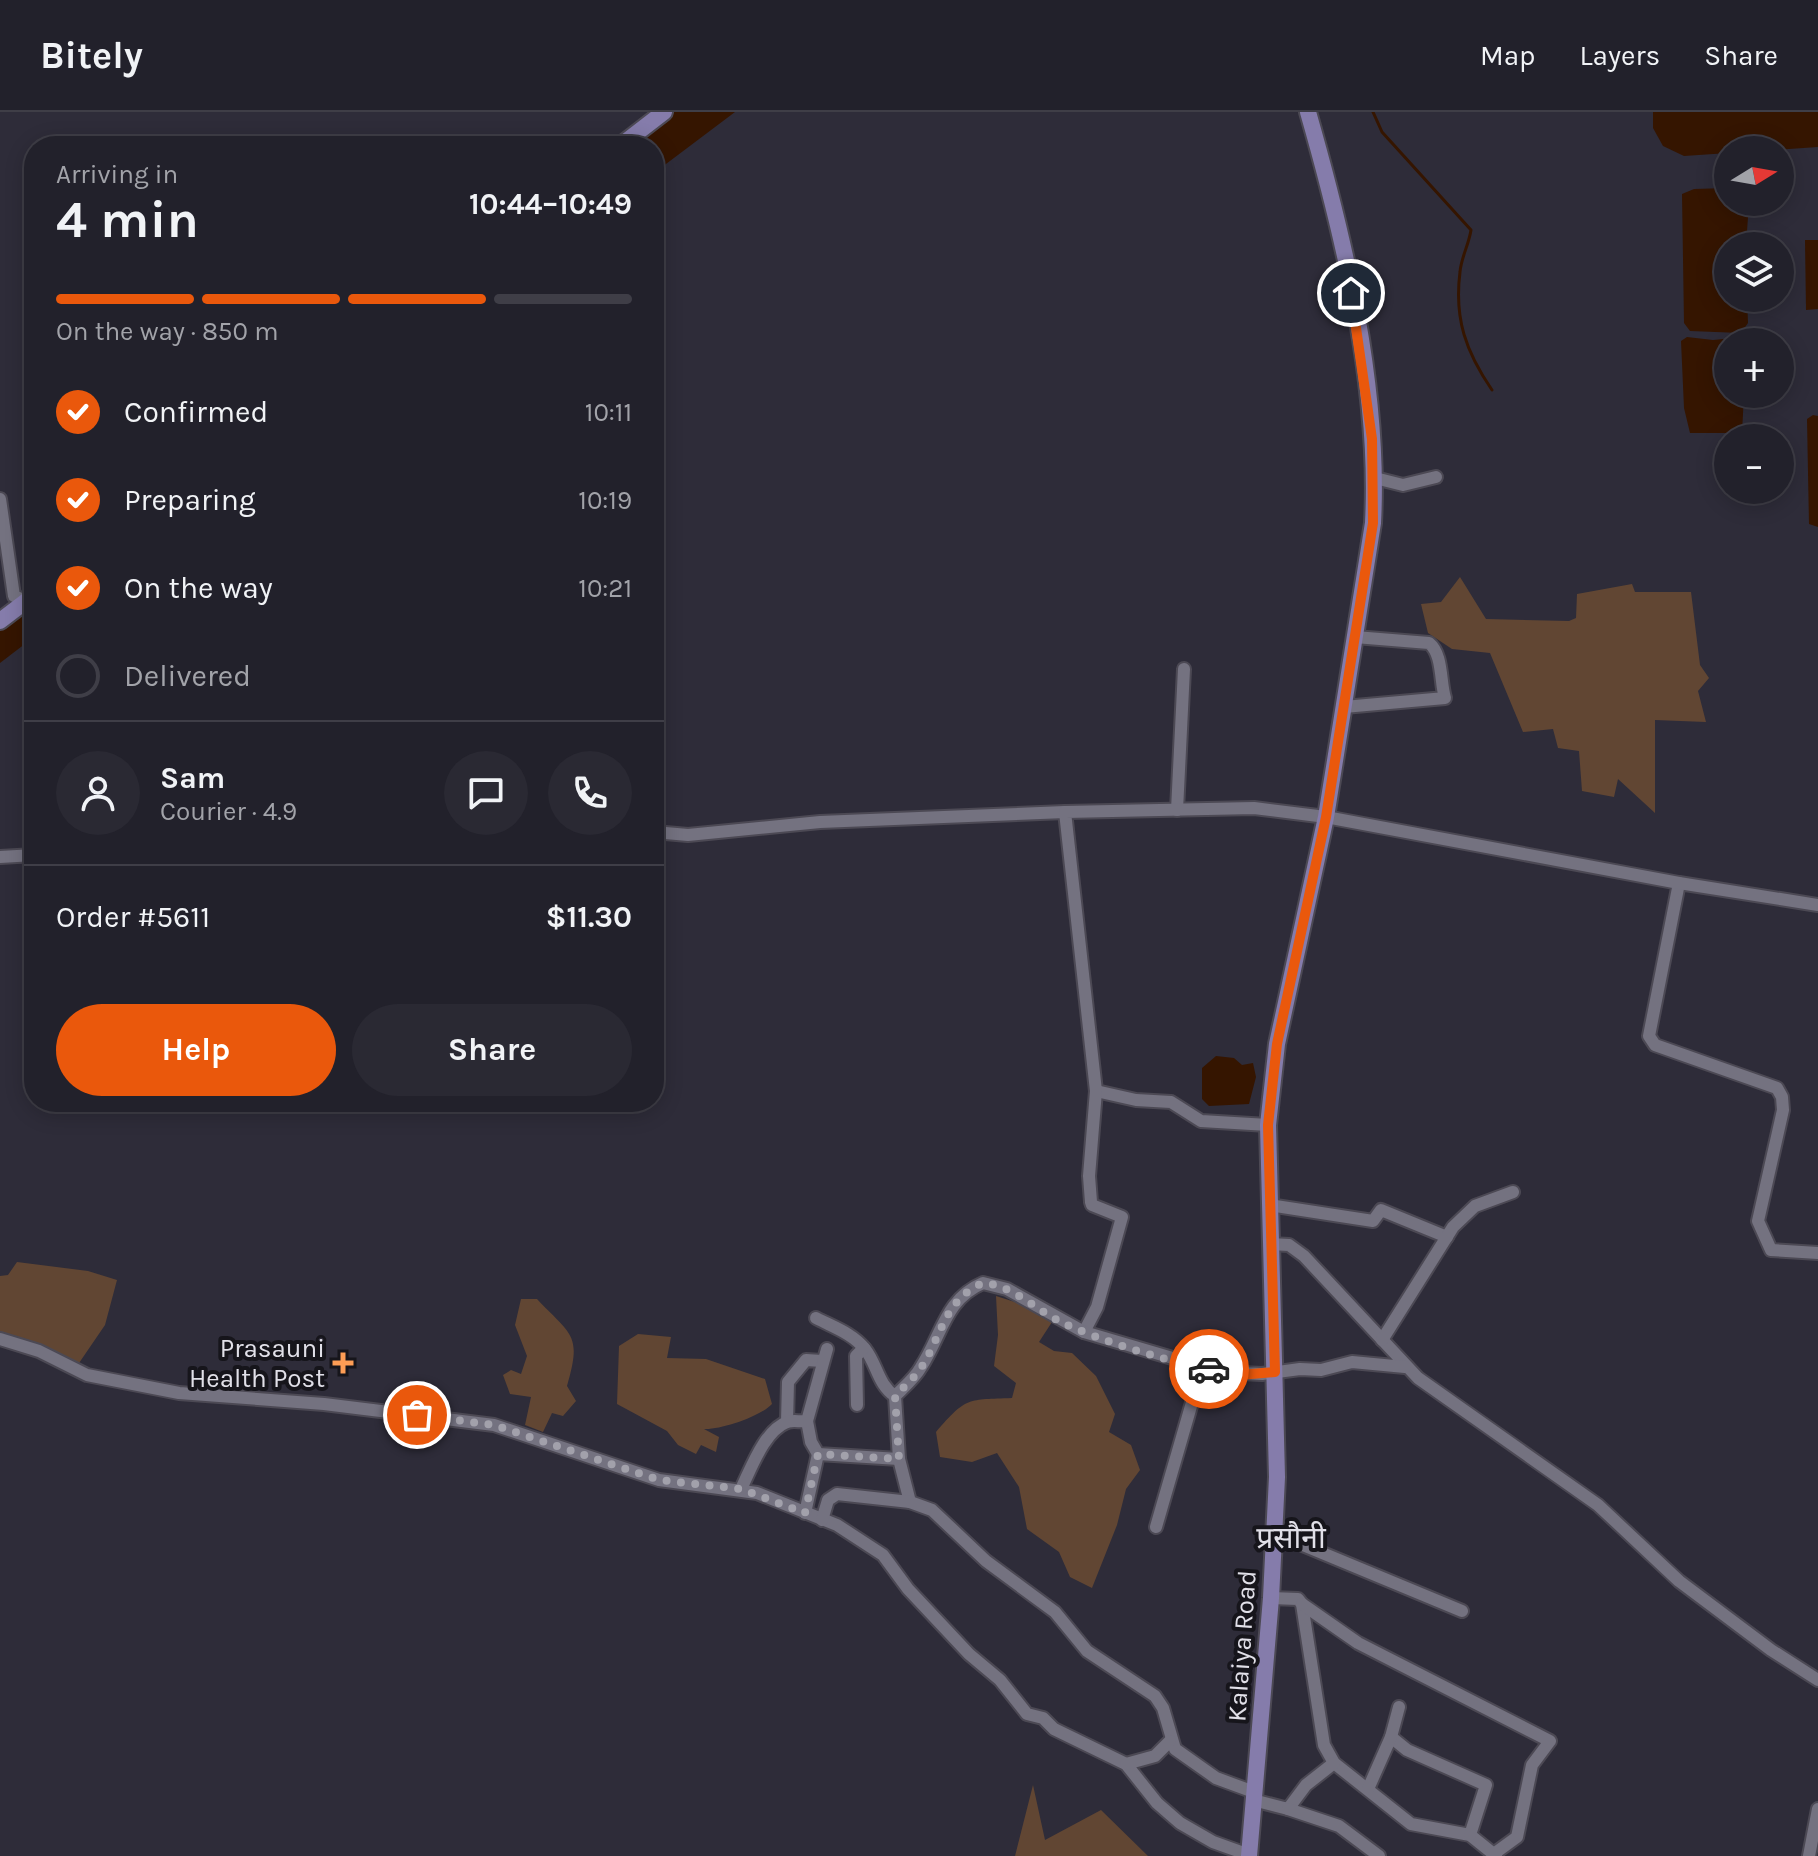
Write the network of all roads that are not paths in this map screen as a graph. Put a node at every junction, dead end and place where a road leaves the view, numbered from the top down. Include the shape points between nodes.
1 (664, 112) edge
2 (1308, 112) edge
3 (633, 136) edge
4 (1436, 477) dead end
5 (1375, 478) junction
6 (0, 499) edge
7 (24, 597) edge
8 (24, 603) edge
9 (0, 621) edge
10 (1355, 637) junction
11 (1184, 669) dead end
12 (1344, 707) junction
13 (1177, 810) junction
14 (1065, 812) junction
15 (1326, 817) junction
16 (664, 833) edge
17 (24, 856) edge
18 (0, 857) edge
19 (1679, 883) junction
20 (1818, 905) edge
21 (1096, 1091) junction
22 (1268, 1125) junction
23 (1513, 1192) dead end
24 (1269, 1205) junction
25 (1447, 1237) junction
26 (1270, 1244) junction
27 (1818, 1253) edge
28 (816, 1318) dead end
29 (1084, 1332) junction
30 (0, 1339) edge
31 (1382, 1340) junction
32 (864, 1348) junction
33 (1405, 1367) junction
34 (1202, 1368) junction
35 (1275, 1372) junction
36 (895, 1396) junction
37 (857, 1405) dead end
38 (807, 1421) junction
39 (787, 1422) junction
40 (818, 1454) junction
41 (899, 1459) junction
42 (741, 1489) junction
43 (910, 1502) junction
44 (805, 1513) junction
45 (822, 1520) junction
46 (1156, 1527) dead end
47 (1274, 1533) junction
48 (1271, 1598) junction
49 (1302, 1604) junction
50 (1462, 1611) dead end
51 (1818, 1680) edge
52 (1399, 1707) dead end
53 (1391, 1737) junction
54 (1170, 1741) junction
55 (1334, 1763) junction
56 (1126, 1764) junction
57 (1368, 1789) junction
58 (1254, 1796) junction
59 (1288, 1809) junction
60 (1818, 1809) edge
61 (1470, 1835) junction
62 (1249, 1855) edge
63 (1496, 1855) edge
64 (1379, 1856) edge
65 (1809, 1856) edge

1 - 3 main road
2 - 5 main road, Kalaiya Road via 1351,293
4 - 5 street via 1403,485
5 - 10 main road, Kalaiya Road
6 - 7 street via 10,582 14,596
8 - 9 main road
10 - 12 main road, Kalaiya Road
10 - 12 street via 1429,643 1435,648 1445,698
11 - 13 street
12 - 15 main road, Kalaiya Road
13 - 14 street
13 - 15 street via 1254,808
14 - 16 street
14 - 21 street
15 - 19 street
15 - 22 main road, Kalaiya Road via 1286,994
17 - 18 street
19 - 20 street
19 - 27 street via 1649,1036 1655,1045 1777,1088 1783,1110 1758,1221 1771,1250
21 - 22 street via 1171,1102 1201,1121
21 - 29 street via 1091,1202 1122,1217 1097,1307
22 - 24 main road, Kalaiya Road
23 - 25 street via 1475,1206
24 - 25 street via 1373,1221 1381,1210
24 - 26 main road, Kalaiya Road
25 - 31 street
26 - 31 street via 1289,1245 1304,1256
26 - 35 main road, Kalaiya Road
28 - 32 street
29 - 34 street
29 - 36 street via 1007,1289 983,1283 948,1310 921,1368
30 - 42 street via 105,1379 179,1393 494,1425 659,1480
31 - 33 street
32 - 36 street via 883,1385
32 - 37 street via 856,1356
33 - 35 street via 1352,1362
33 - 51 street via 1598,1505 1679,1581
34 - 35 street via 1239,1375
34 - 46 street
35 - 47 main road, Kalaiya Road
36 - 41 street
38 - 39 street
38 - 39 street via 824,1355 806,1360 788,1382
38 - 40 street
39 - 42 street via 761,1449
40 - 41 street
40 - 44 street
41 - 43 street
42 - 44 street
43 - 45 street via 837,1494 828,1500
43 - 54 street via 932,1510 986,1561 1055,1612 1087,1651 1155,1696
44 - 45 street
45 - 56 street via 860,1537 883,1555 908,1589 1027,1714
47 - 48 main road, Kalaiya Road
47 - 50 street
48 - 49 street via 1298,1599
48 - 58 main road, Kalaiya Road
49 - 55 street via 1324,1745
49 - 63 street via 1358,1643 1550,1741 1532,1765 1517,1837
52 - 53 street
53 - 57 street
53 - 61 street via 1407,1750 1486,1785
54 - 56 street via 1155,1756
54 - 58 street via 1192,1764
55 - 57 street
55 - 59 street via 1306,1785
56 - 62 street via 1180,1823
57 - 61 street via 1411,1824
58 - 59 street
58 - 62 main road, Kalaiya Road
59 - 64 street via 1339,1826
60 - 65 street
61 - 63 street

